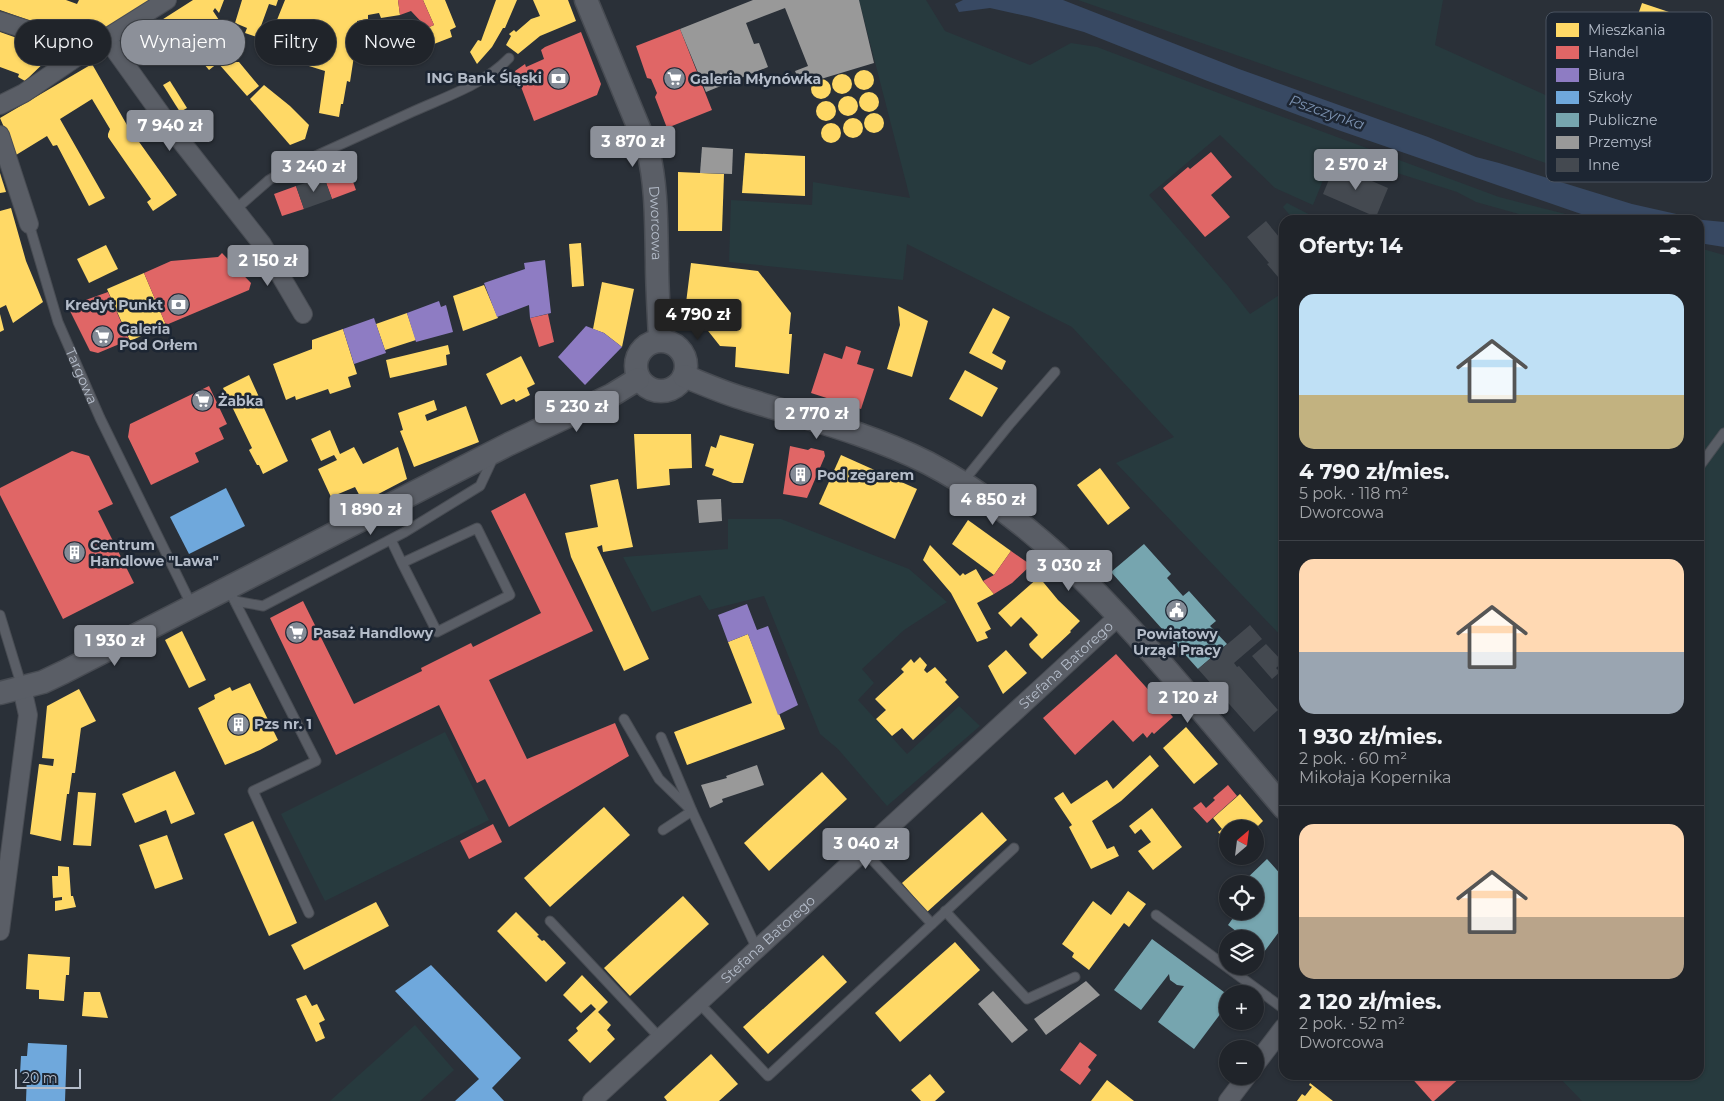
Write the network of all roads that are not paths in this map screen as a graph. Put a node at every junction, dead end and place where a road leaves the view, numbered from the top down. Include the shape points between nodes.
1 (167, 0) edge
2 (586, 0) edge
3 (0, 21) edge
4 (15, 26) edge
5 (111, 36) edge
6 (111, 45) edge
7 (509, 58) dead end
8 (65, 65) edge
9 (0, 105) edge
10 (0, 135) edge
11 (236, 209) junction
12 (29, 224) joint
13 (303, 314) dead end
14 (660, 340) junction
15 (1055, 372) dead end
16 (684, 376) junction
17 (638, 379) junction
18 (1724, 433) edge
19 (496, 451) junction
20 (1704, 460) edge
21 (962, 483) junction
22 (391, 540) junction
23 (402, 563) junction
24 (232, 595) junction
25 (192, 606) junction
26 (0, 615) edge
27 (1119, 616) junction
28 (22, 688) junction
29 (0, 693) edge
30 (624, 719) dead end
31 (661, 737) dead end
32 (1279, 802) edge
33 (692, 811) junction
34 (663, 830) dead end
35 (1014, 848) dead end
36 (864, 851) junction
37 (945, 911) junction
38 (309, 913) dead end
39 (1156, 915) dead end
40 (550, 921) dead end
41 (932, 924) junction
42 (0, 931) edge
43 (757, 950) junction
44 (1076, 977) dead end
45 (699, 1003) junction
46 (1279, 1005) edge
47 (1279, 1034) edge
48 (660, 1038) junction
49 (1264, 1053) edge
50 (1240, 1085) edge
51 (592, 1101) edge
52 (1228, 1101) edge

1 - 5 street
2 - 14 street, Dworcowa via 648,150 654,174
3 - 4 street
6 - 11 street
7 - 11 lane via 485,78 455,93 289,168 269,180
8 - 9 street via 24,94
10 - 12 street, Targowa
11 - 13 street via 262,244
12 - 25 lane, Targowa via 58,322 100,418
14 - 16 street via 680,349 686,363
14 - 17 street via 639,351 635,367
15 - 21 lane
16 - 17 street via 676,387 664,391 650,389
16 - 21 street via 742,399 816,420 894,449
17 - 19 street via 612,395
18 - 20 lane
19 - 22 lane via 480,486
19 - 24 street
21 - 27 street via 1045,543
22 - 23 lane
22 - 24 lane via 263,606
23 - 23 lane via 477,528 510,595 437,632
24 - 25 street
24 - 38 lane via 316,761 253,791
25 - 28 street via 64,672
26 - 28 lane
27 - 32 street
27 - 36 street, Stefana Batorego
28 - 29 street
28 - 42 street via 28,715
30 - 33 lane via 659,779
31 - 33 lane
33 - 34 lane
33 - 43 lane
35 - 37 lane
36 - 41 lane
36 - 43 street, Stefana Batorego
37 - 41 lane
37 - 44 lane via 1027,999
39 - 46 lane
40 - 48 lane
41 - 45 lane via 768,1076
43 - 45 street, Stefana Batorego
45 - 48 street, Stefana Batorego
47 - 49 street
48 - 51 street, Stefana Batorego
50 - 52 street

